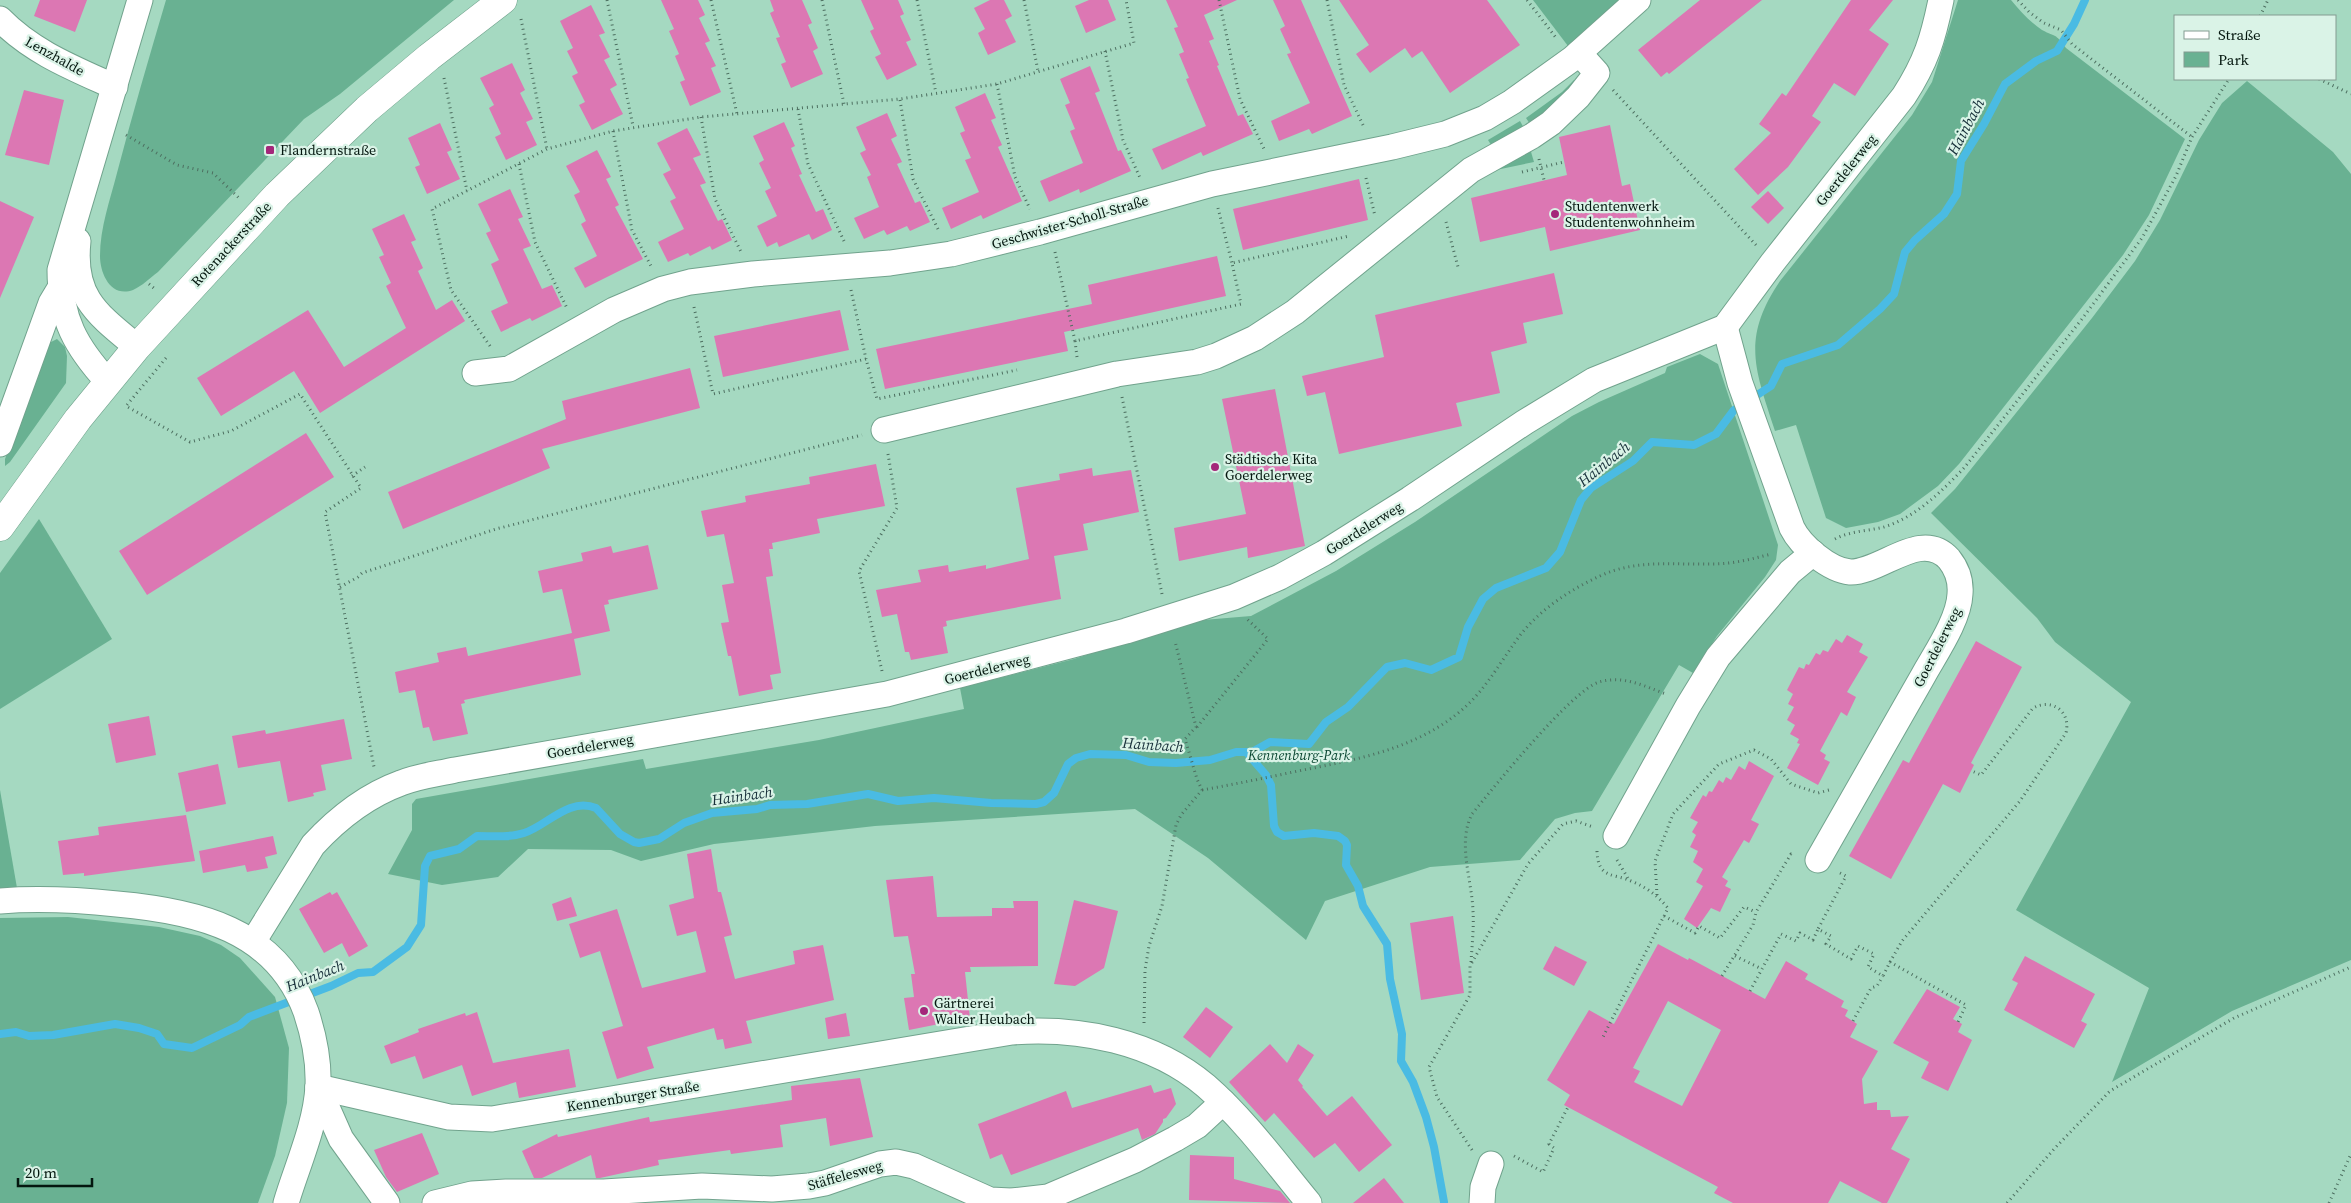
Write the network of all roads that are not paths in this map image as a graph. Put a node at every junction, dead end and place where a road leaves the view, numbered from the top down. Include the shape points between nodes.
1 (140, 0) edge
2 (1638, 0) edge
3 (1941, 0) edge
4 (512, 10) edge
5 (0, 19) edge
6 (1575, 56) junction
7 (115, 87) junction
8 (81, 207) junction
9 (60, 288) junction
10 (1725, 326) junction
11 (137, 347) junction
12 (475, 373) dead end
13 (108, 382) junction
14 (884, 430) road end
15 (0, 444) edge
16 (0, 527) edge
17 (1806, 548) junction
18 (1616, 847) road end
19 (1818, 860) road end
20 (0, 901) edge
21 (253, 942) junction
22 (318, 1087) junction
23 (1223, 1102) junction
24 (1502, 1160) road end
25 (286, 1203) edge
26 (387, 1203) edge
27 (435, 1203) edge
28 (1309, 1203) edge
29 (1482, 1203) edge

1 - 7 street
2 - 6 street, Geschwister-Scholl-Straße
3 - 10 street, Goerdelerweg via 1932,41 1921,69 1904,96
4 - 11 main road, Rotenackerstraße via 429,57 367,109 258,216
5 - 7 street, Lenzhalde via 46,55
6 - 12 street, Geschwister-Scholl-Straße via 1512,102 1485,118 1445,134 1212,184 951,254 690,282 663,289 614,310 509,369
6 - 14 street via 1597,73 1564,112 1532,136 1471,170 1295,312 1255,338 1197,362 1117,374
7 - 8 street
8 - 9 street via 60,270
8 - 11 street via 77,268 82,291 109,323
9 - 13 street via 73,334 86,357
9 - 15 street via 50,304
10 - 17 street via 1740,383 1792,528
10 - 21 street, Goerdelerweg via 1594,380 1410,499 1289,572 1168,619 888,694 455,770 414,778 379,792 313,845
11 - 13 main road, Rotenackerstraße
13 - 16 main road, Rotenackerstraße
17 - 18 street via 1790,572 1730,641 1688,706
17 - 19 street, Goerdelerweg via 1835,567 1850,572 1918,549 1937,551 1945,555 1955,568 1960,595 1956,614 1941,644
20 - 21 street via 90,901 163,909 215,922
21 - 22 street via 283,969 295,986 314,1038
22 - 23 street, Kennenburger Straße via 449,1117 492,1119 1012,1032 1052,1030 1082,1033 1144,1051 1192,1076
22 - 25 street via 312,1120
22 - 26 street via 341,1139
23 - 27 street, Stäffelesweg via 1197,1126 1176,1139 1048,1197 990,1200 914,1166 896,1162 809,1186 506,1192 472,1194
23 - 28 street, Kennenburger Straße
24 - 29 street via 1483,1187

